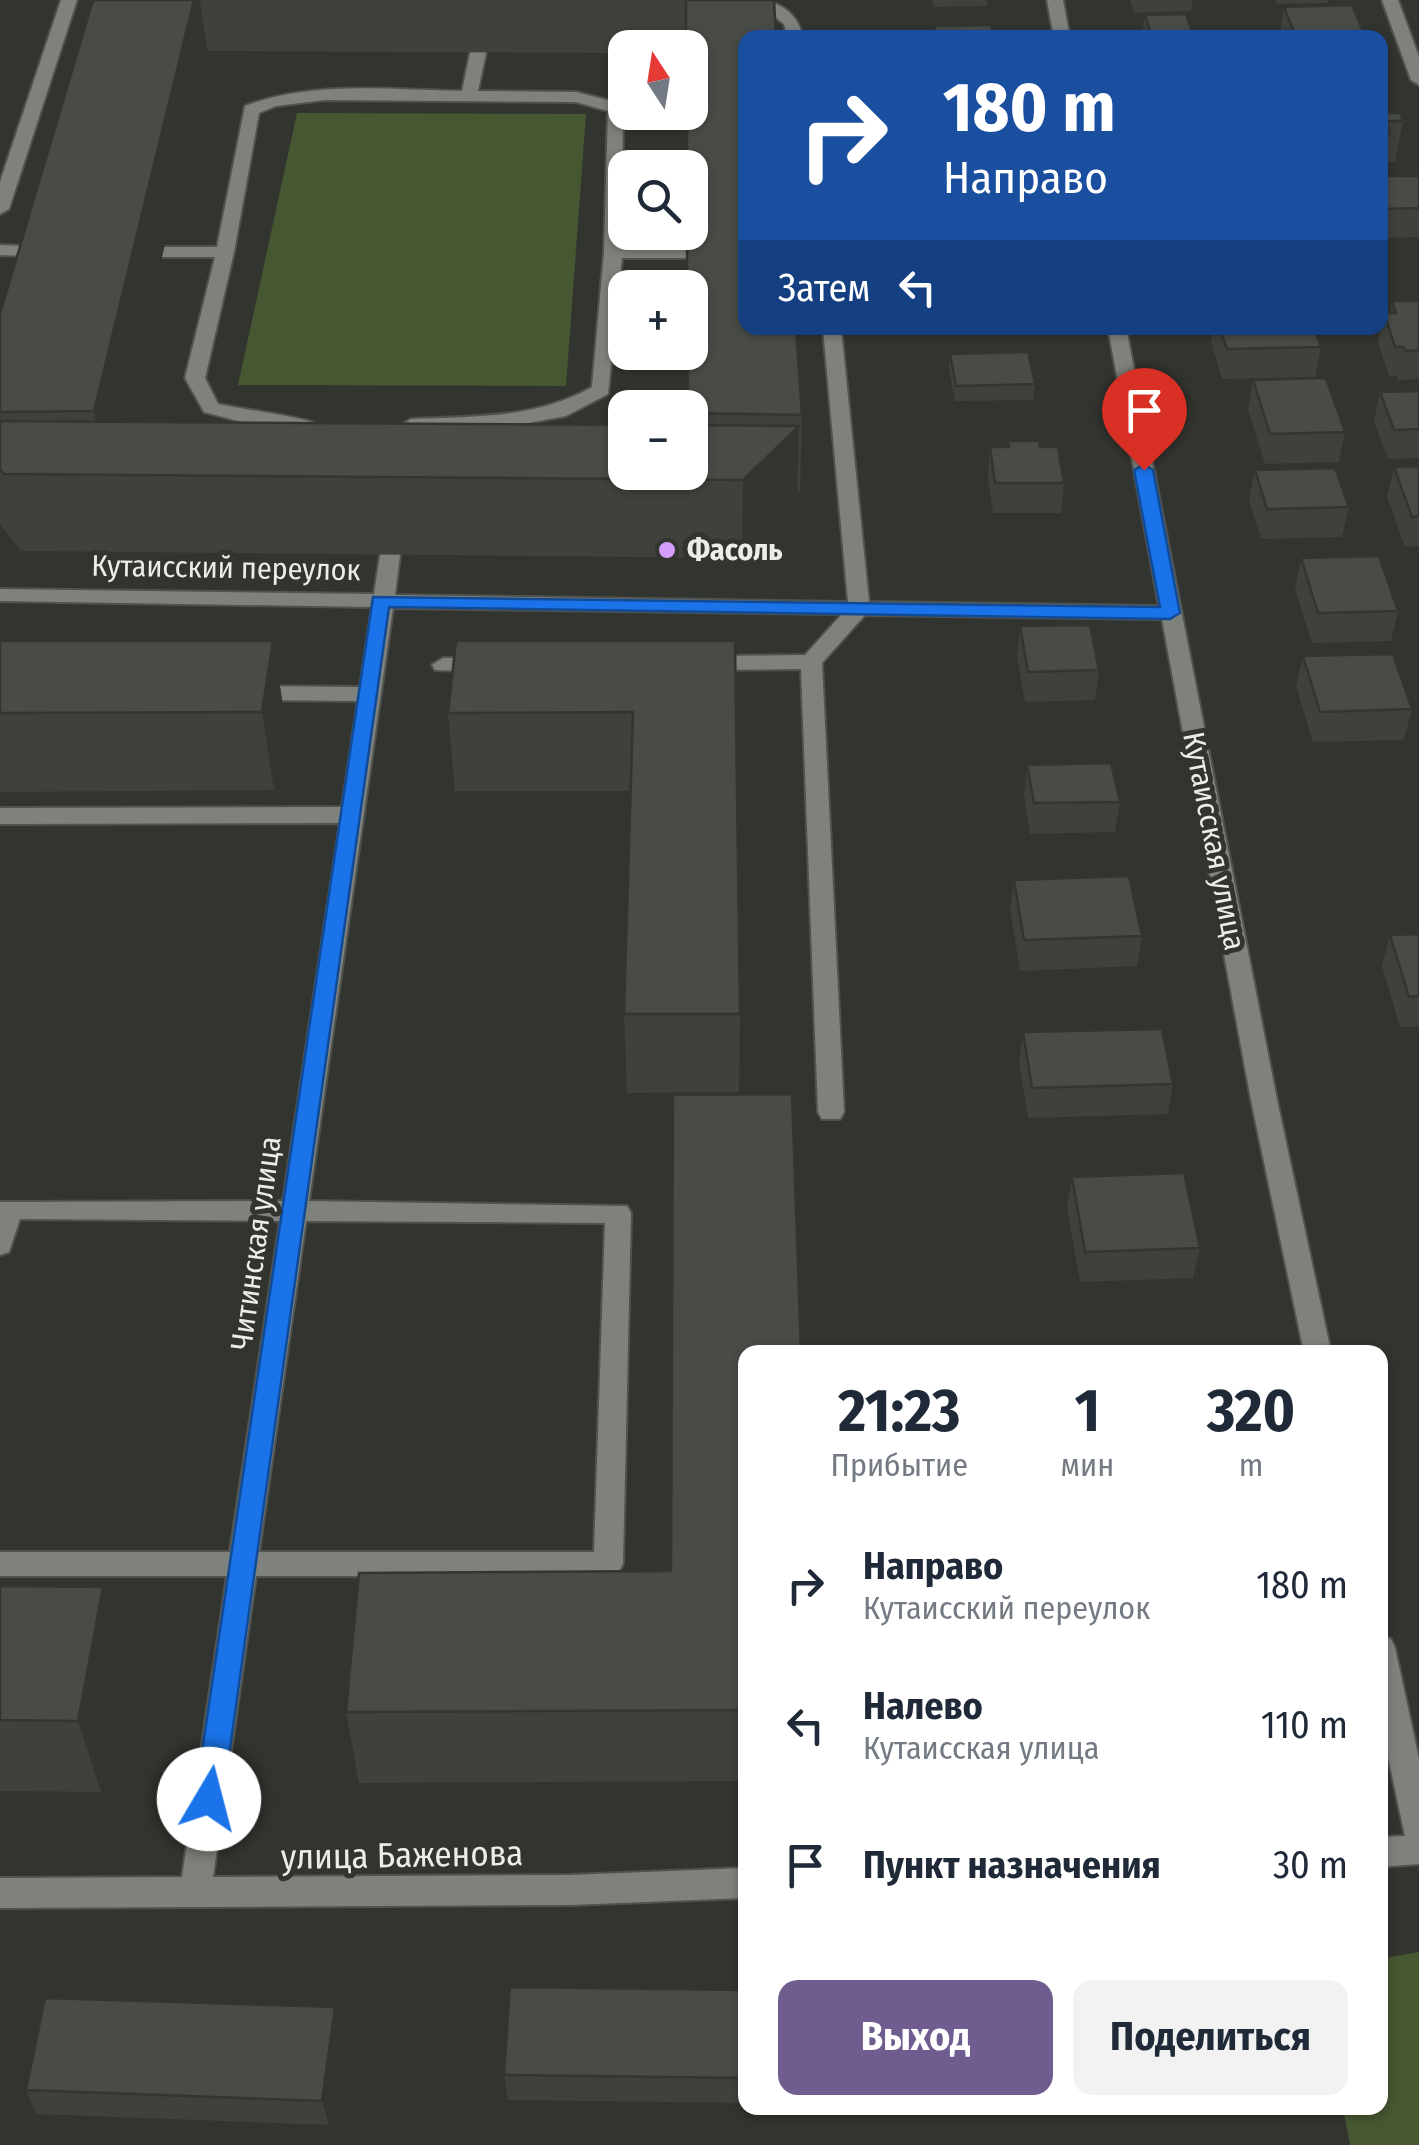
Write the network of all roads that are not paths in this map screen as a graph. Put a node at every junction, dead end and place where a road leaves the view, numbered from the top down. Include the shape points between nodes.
1 (68, 0) edge
2 (761, 0) edge
3 (1056, 0) edge
4 (1390, 0) edge
5 (794, 30) edge
6 (1061, 30) edge
7 (478, 53) dead end
8 (1419, 80) edge
9 (468, 96) junction
10 (0, 209) edge
11 (0, 250) edge
12 (54, 252) edge
13 (162, 252) dead end
14 (225, 252) junction
15 (613, 252) junction
16 (688, 252) edge
17 (833, 335) edge
18 (1118, 335) edge
19 (319, 424) edge
20 (405, 431) edge
21 (390, 554) dead end
22 (0, 594) edge
23 (380, 601) junction
24 (859, 608) junction
25 (1170, 613) junction
26 (812, 662) junction
27 (676, 663) edge
28 (520, 664) edge
29 (443, 666) dead end
30 (232, 692) edge
31 (366, 694) junction
32 (350, 815) junction
33 (0, 816) edge
34 (830, 1112) dead end
35 (292, 1214) junction
36 (0, 1244) edge
37 (1317, 1345) edge
38 (0, 1564) edge
39 (243, 1564) junction
40 (1388, 1686) edge
41 (1419, 1832) edge
42 (1419, 1849) edge
43 (1388, 1851) edge
44 (738, 1883) edge
45 (0, 1893) edge
46 (195, 1894) junction

1 - 10 street
2 - 5 street
3 - 6 street
4 - 8 street
7 - 9 street
9 - 14 street via 298,97 251,110
9 - 15 street via 576,96 617,108
11 - 12 street
13 - 14 street
14 - 19 street via 195,378 211,408 282,424
15 - 16 street
15 - 20 street via 601,390 566,410
17 - 24 street
18 - 25 street, Кутаисская улица
21 - 23 street, Читинская улица
22 - 23 street, Кутаисский переулок
23 - 24 street, Кутаисский переулок
23 - 31 street, Читинская улица
24 - 25 street, Кутаисский переулок
24 - 26 street
25 - 37 street, Кутаисская улица
26 - 27 street
26 - 34 street
28 - 29 street
30 - 31 street
31 - 32 street, Читинская улица
32 - 33 street
32 - 35 street, Читинская улица
35 - 36 street via 8,1209
35 - 39 street, Читинская улица
35 - 39 street via 618,1214 608,1564
38 - 39 street
39 - 46 street, Читинская улица
40 - 41 street
42 - 43 street
44 - 46 street, улица Баженова
45 - 46 street, улица Баженова

